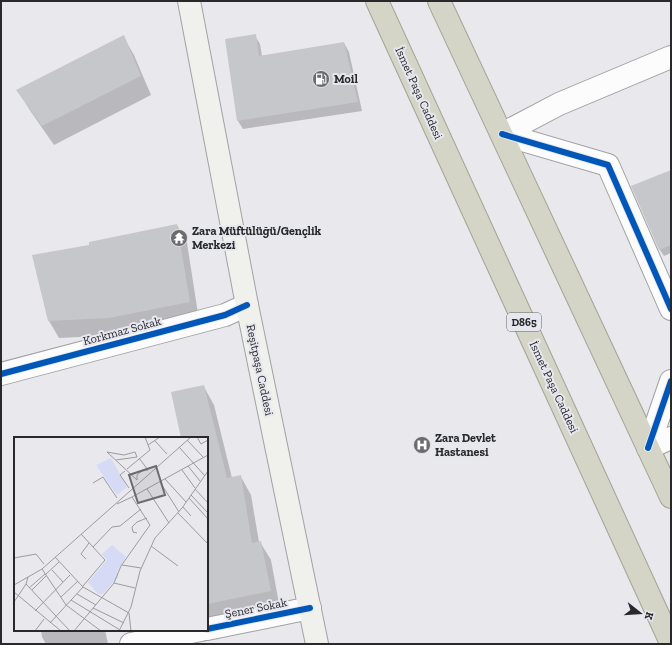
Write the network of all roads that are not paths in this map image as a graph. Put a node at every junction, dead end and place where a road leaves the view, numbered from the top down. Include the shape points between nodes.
1 (189, 1) edge
2 (377, 1) edge
3 (439, 1) edge
4 (671, 57) edge
5 (502, 134) junction
6 (247, 305) junction
7 (671, 309) edge
8 (1, 374) edge
9 (671, 381) edge
10 (671, 438) edge
11 (648, 448) junction
12 (671, 497) edge
13 (310, 608) junction
14 (208, 629) edge
15 (196, 631) edge
16 (671, 643) edge
17 (131, 644) edge
18 (317, 644) edge

1 - 6 main road, Reşitpaşa Caddesi
2 - 16 highway, İsmet Paşa Caddesi / D865
3 - 5 highway
4 - 5 street via 559,104
5 - 7 street via 608,165
5 - 11 highway
6 - 8 street, Korkmaz Sokak via 225,315
6 - 13 main road, Reşitpaşa Caddesi
9 - 11 street
10 - 11 street
11 - 12 highway
13 - 14 street, Şener Sokak
13 - 18 main road, Reşitpaşa Caddesi
15 - 17 street

